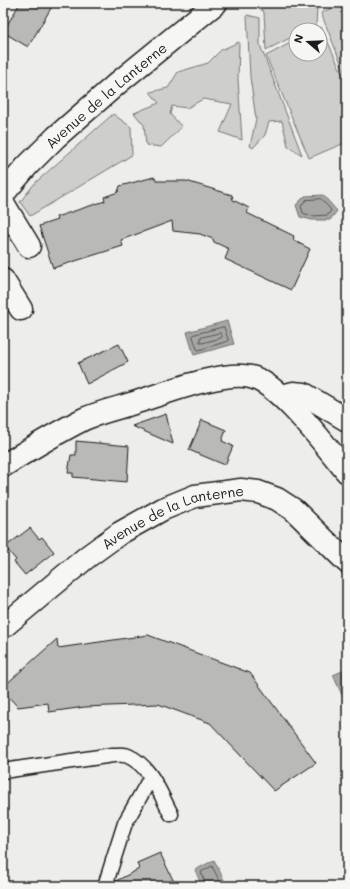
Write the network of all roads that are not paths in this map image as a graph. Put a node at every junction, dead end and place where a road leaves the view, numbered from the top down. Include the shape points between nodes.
1 (216, 3) edge
2 (3, 194) edge
3 (3, 203) edge
4 (29, 246) dead end
5 (3, 280) edge
6 (21, 309) dead end
7 (282, 396) junction
8 (347, 420) edge
9 (3, 466) edge
10 (347, 472) edge
11 (347, 562) edge
12 (3, 627) edge
13 (3, 772) edge
14 (151, 777) junction
15 (171, 814) dead end
16 (105, 886) edge

1 - 2 main road, Avenue de la Lanterne via 56,137
3 - 4 main road
5 - 6 main road
7 - 8 main road via 304,394
7 - 9 main road via 252,377 234,375 212,379 86,418 50,436
7 - 10 main road
11 - 12 main road, Avenue de la Lanterne via 294,510 278,498 241,490 195,496 162,509 120,533 86,557
13 - 14 lane via 113,755 132,758 142,764
14 - 15 lane
14 - 16 lane via 125,823

